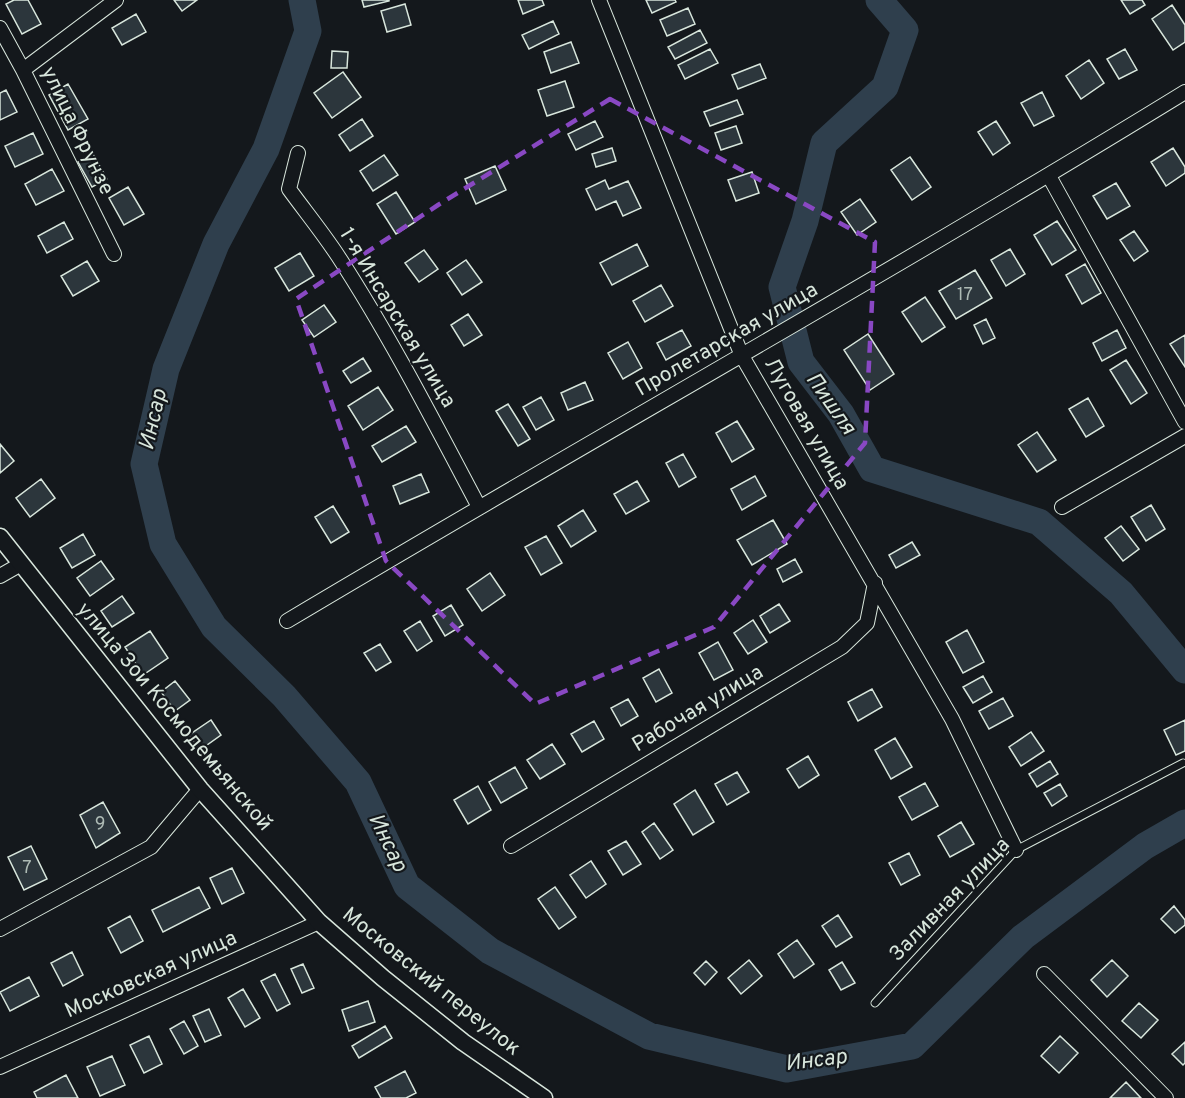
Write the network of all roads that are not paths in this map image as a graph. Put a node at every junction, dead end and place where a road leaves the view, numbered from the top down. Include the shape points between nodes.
1 (116, 0) edge
2 (599, 0) edge
3 (0, 28) edge
4 (23, 70) junction
5 (1185, 93) edge
6 (298, 153) dead end
7 (1049, 176) junction
8 (114, 254) dead end
9 (742, 356) junction
10 (1185, 422) edge
11 (1185, 436) edge
12 (479, 507) junction
13 (1062, 507) dead end
14 (0, 537) edge
15 (21, 564) junction
16 (0, 576) edge
17 (875, 583) junction
18 (287, 621) dead end
19 (1183, 763) dead end
20 (200, 789) junction
21 (511, 846) dead end
22 (1016, 850) junction
23 (319, 922) junction
24 (0, 929) edge
25 (1044, 974) dead end
26 (875, 1002) dead end
27 (0, 1066) edge
28 (544, 1098) edge
29 (1166, 1098) edge

1 - 4 street
2 - 9 street, Луговая улица
3 - 4 street, улица Фрунзе
4 - 8 street, улица Фрунзе
5 - 7 street, Пролетарская улица
6 - 12 street, 1-я Инсарская улица via 289,189 337,254 376,318
7 - 9 street, Пролетарская улица
7 - 10 street
9 - 12 street, Пролетарская улица
9 - 17 street, Луговая улица
11 - 13 street
12 - 18 street, Пролетарская улица
14 - 15 street, улица Зои Космодемьянской
15 - 16 street
15 - 20 street, улица Зои Космодемьянской
17 - 21 street, Рабочая улица via 867,623 842,647
17 - 22 street, Луговая улица via 952,718
19 - 22 lane, Заливная улица
20 - 23 street, улица Зои Космодемьянской
20 - 24 street via 151,847
22 - 26 lane, Заливная улица
23 - 27 street, Московская улица
23 - 28 street, Московский переулок via 463,1042
25 - 29 street

